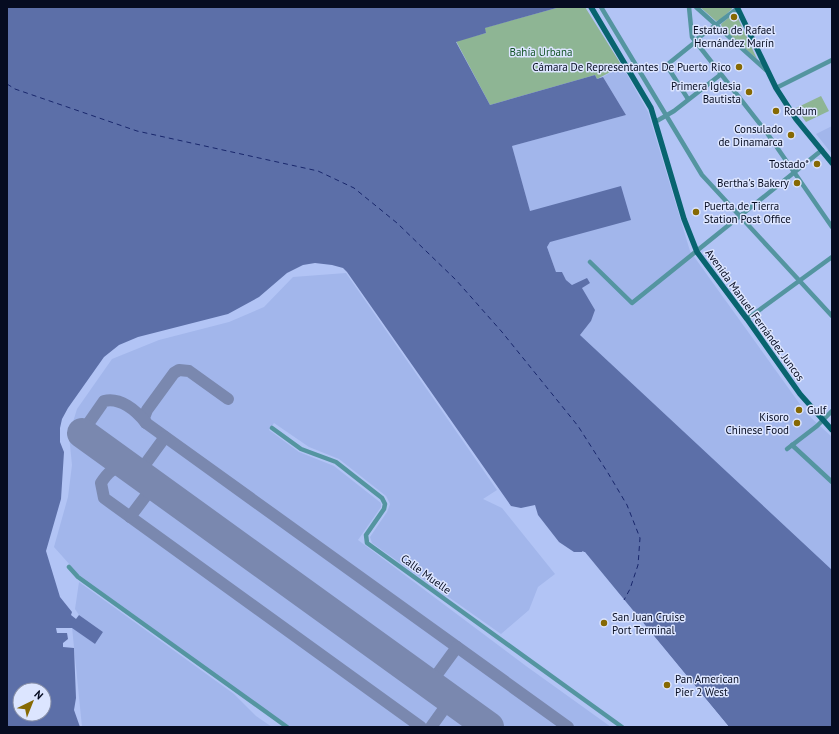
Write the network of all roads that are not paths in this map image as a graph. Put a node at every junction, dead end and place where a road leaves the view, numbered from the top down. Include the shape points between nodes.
1 (591, 7) edge
2 (601, 7) edge
3 (689, 7) edge
4 (696, 7) edge
5 (737, 8) edge
6 (716, 24) junction
7 (695, 41) junction
8 (832, 60) edge
9 (768, 72) junction
10 (720, 75) junction
11 (776, 88) junction
12 (688, 99) junction
13 (667, 115) junction
14 (655, 122) junction
15 (822, 150) junction
16 (832, 163) edge
17 (795, 171) junction
18 (740, 217) junction
19 (832, 227) edge
20 (697, 252) junction
21 (832, 257) edge
22 (590, 262) dead end
23 (799, 281) junction
24 (832, 316) edge
25 (747, 318) junction
26 (832, 411) edge
27 (822, 420) junction
28 (272, 428) dead end
29 (832, 430) edge
30 (792, 445) junction
31 (787, 449) dead end
32 (832, 482) edge
33 (69, 567) dead end
34 (287, 727) edge
35 (622, 727) edge

1 - 14 main road, Avenida Manuel Fernández Juncos via 651,108
2 - 13 street
3 - 7 street via 690,32
4 - 6 street
5 - 6 street
5 - 9 main road
6 - 7 street
6 - 9 street
7 - 10 street
7 - 12 street via 667,66
8 - 11 street
9 - 11 main road
10 - 12 street
10 - 17 street
11 - 15 main road via 795,117
12 - 13 street
13 - 14 street
13 - 18 street via 702,175
14 - 20 main road, Avenida Manuel Fernández Juncos via 684,219
15 - 16 main road
15 - 17 street
17 - 18 street
17 - 19 street
18 - 20 street
18 - 23 street
20 - 22 street via 632,303
20 - 25 main road, Avenida Manuel Fernández Juncos
21 - 23 street
23 - 24 street
23 - 25 street
25 - 27 main road, Avenida Manuel Fernández Juncos via 800,394
26 - 27 street
27 - 29 main road, Avenida Manuel Fernández Juncos
27 - 30 street
28 - 35 street, Calle Muelle via 302,449 336,462 382,498 384,509 366,535 367,543
30 - 31 street
30 - 32 street
33 - 34 street via 78,577

